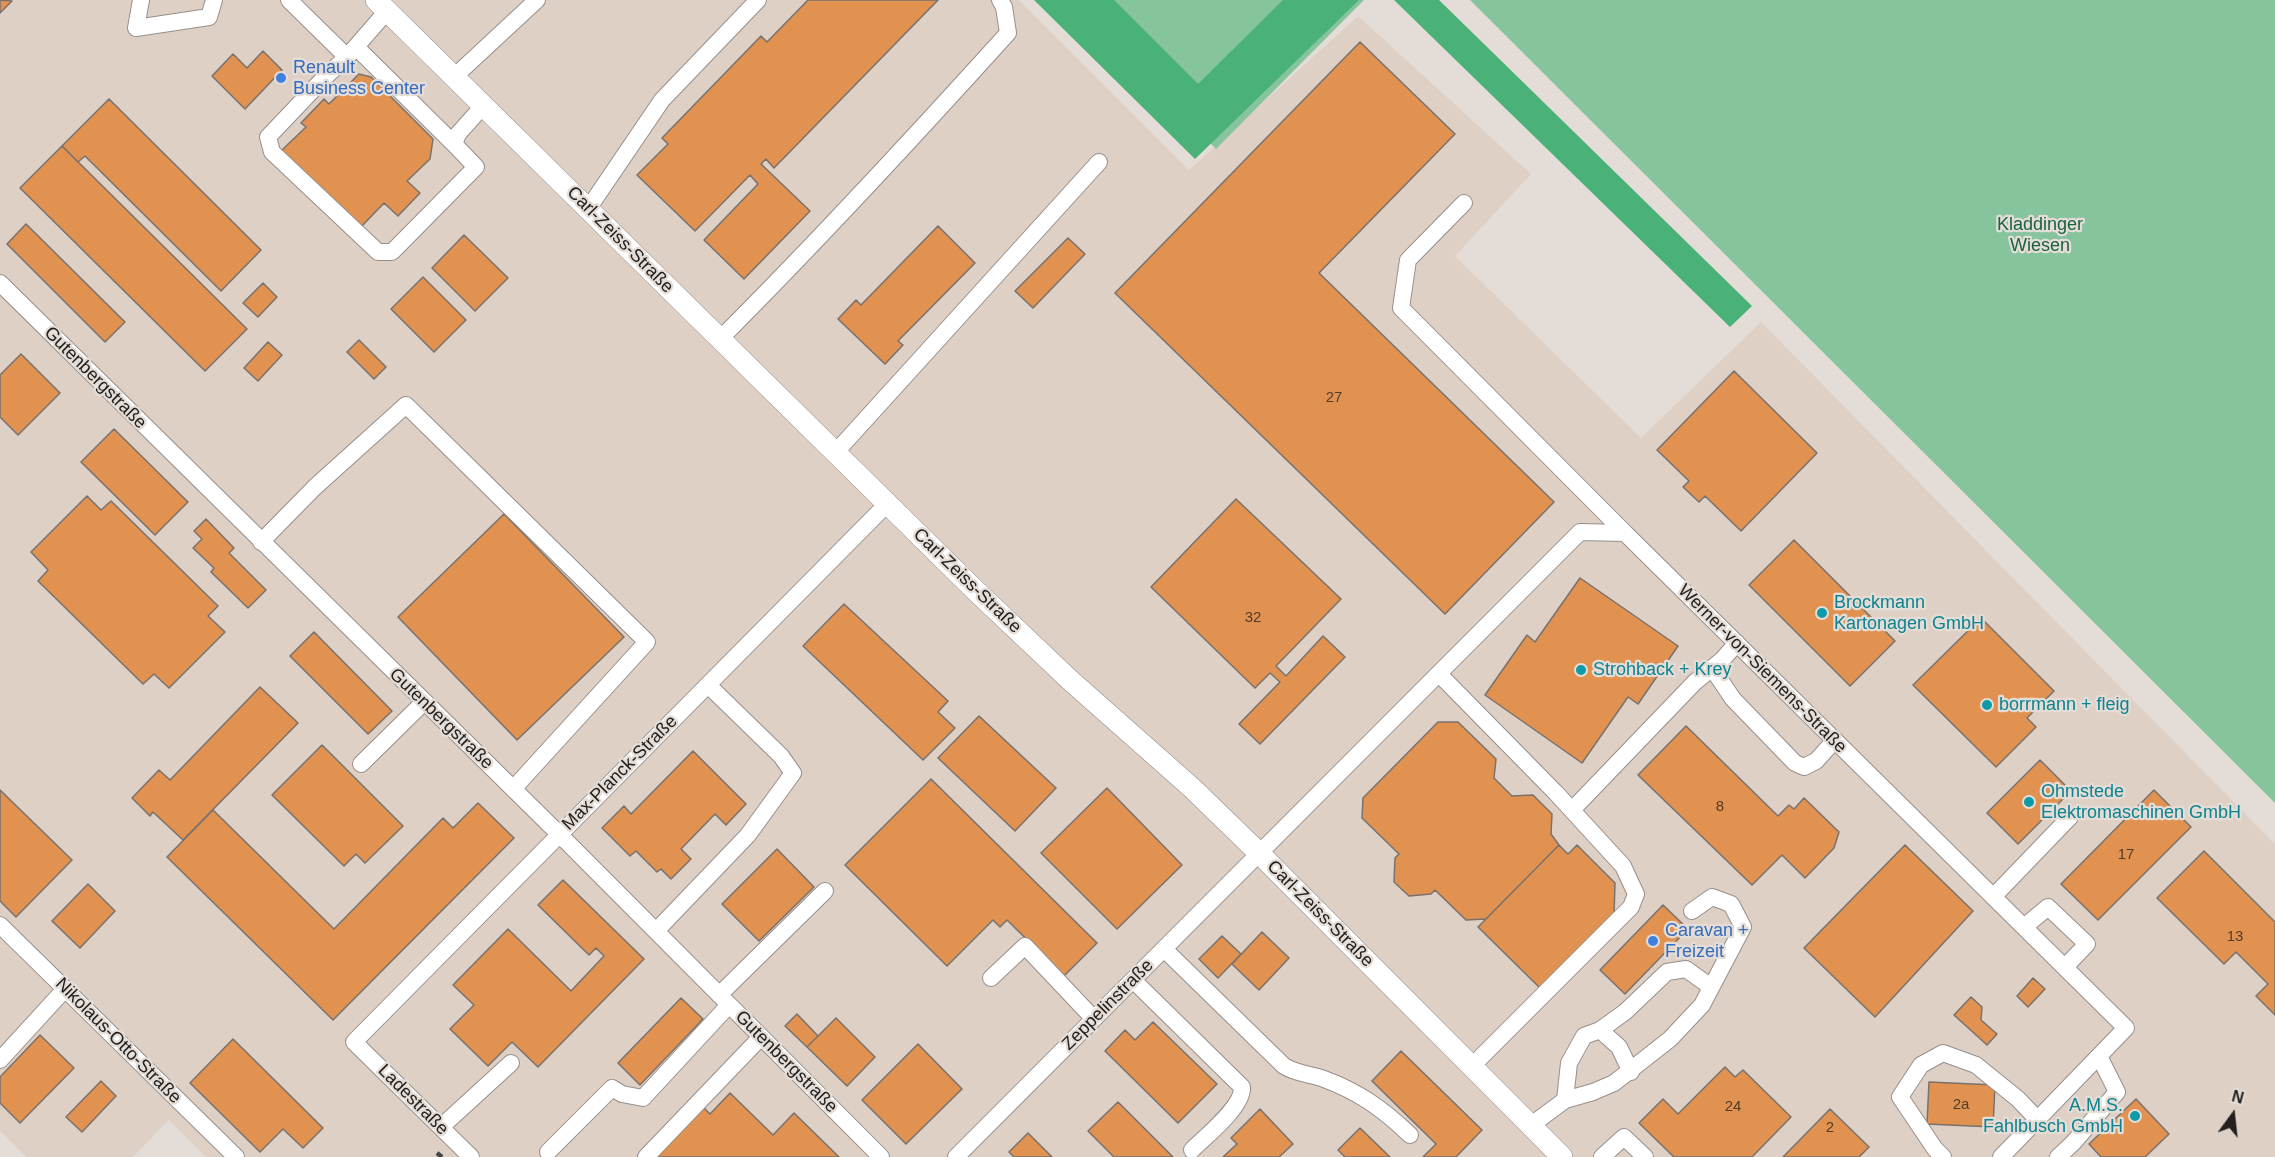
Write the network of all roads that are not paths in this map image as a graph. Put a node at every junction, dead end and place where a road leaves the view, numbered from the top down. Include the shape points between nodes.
1 (141, 0) edge
2 (214, 0) edge
3 (289, 0) edge
4 (537, 0) edge
5 (758, 0) edge
6 (1000, 0) edge
7 (382, 6) edge
8 (352, 52) junction
9 (454, 77) junction
10 (483, 106) junction
11 (454, 144) junction
12 (1099, 162) dead end
13 (1464, 203) dead end
14 (588, 209) junction
15 (0, 283) edge
16 (720, 339) junction
17 (835, 453) junction
18 (887, 504) junction
19 (1625, 533) junction
20 (261, 542) junction
21 (1737, 643) junction
22 (1713, 668) junction
23 (1439, 674) junction
24 (708, 685) junction
25 (424, 702) junction
26 (1835, 740) junction
27 (361, 764) dead end
28 (513, 789) junction
29 (1572, 810) junction
30 (2070, 817) dead end
31 (559, 834) junction
32 (1260, 854) junction
33 (825, 891) dead end
34 (1993, 897) junction
35 (1692, 911) dead end
36 (0, 925) edge
37 (2024, 927) junction
38 (656, 931) junction
39 (1164, 949) junction
40 (2065, 967) junction
41 (992, 978) dead end
42 (1133, 980) junction
43 (1712, 987) junction
44 (65, 989) junction
45 (724, 1000) junction
46 (1094, 1018) junction
47 (1600, 1030) junction
48 (761, 1037) junction
49 (354, 1042) joint
50 (2099, 1056) junction
51 (0, 1060) edge
52 (511, 1063) dead end
53 (1472, 1066) junction
54 (1631, 1072) junction
55 (1565, 1100) junction
56 (2037, 1119) junction
57 (1530, 1126) junction
58 (441, 1127) junction
59 (1410, 1135) dead end
60 (1192, 1150) dead end
61 (548, 1152) dead end
62 (2003, 1156) edge
63 (236, 1157) edge
64 (471, 1157) edge
65 (646, 1157) edge
66 (881, 1157) edge
67 (956, 1157) edge
68 (1562, 1157) edge
69 (1602, 1157) edge
70 (1645, 1157) edge
71 (1943, 1157) edge
72 (2058, 1157) edge

1 - 2 street via 136,28 209,17
3 - 8 street
4 - 9 street
5 - 14 street via 662,100
6 - 16 street via 1008,33
7 - 8 street
7 - 9 main road, Carl-Zeiss-Straße
8 - 11 street
8 - 11 street via 268,137 272,152 378,252 392,252 476,167
9 - 10 main road, Carl-Zeiss-Straße
10 - 11 street
10 - 14 main road, Carl-Zeiss-Straße
12 - 17 street
13 - 19 street, Werner-von-Siemens-Straße via 1408,260 1401,308
14 - 16 main road, Carl-Zeiss-Straße
15 - 20 street, Gutenbergstraße
16 - 17 main road, Carl-Zeiss-Straße
17 - 18 main road, Carl-Zeiss-Straße
18 - 24 street, Max-Planck-Straße
18 - 32 main road, Carl-Zeiss-Straße via 1071,681
19 - 21 street, Werner-von-Siemens-Straße
19 - 23 street via 1580,532
20 - 25 street, Gutenbergstraße
20 - 28 street via 406,405 423,421 647,642
21 - 22 street
21 - 26 street, Werner-von-Siemens-Straße
22 - 26 street via 1733,699 1795,763 1804,767 1816,761
22 - 29 street
23 - 29 street
23 - 32 street
24 - 31 street, Max-Planck-Straße
24 - 38 street via 781,756 793,773 748,835
25 - 27 street
25 - 28 street, Gutenbergstraße
26 - 34 street, Werner-von-Siemens-Straße
28 - 31 street, Gutenbergstraße
29 - 53 street via 1623,866 1636,894 1631,907
30 - 34 street
31 - 38 street, Gutenbergstraße
31 - 49 street, Max-Planck-Straße
32 - 39 street, Zeppelinstraße
32 - 53 main road, Carl-Zeiss-Straße
33 - 45 street
34 - 37 street, Werner-von-Siemens-Straße
35 - 43 street via 1712,897 1731,904 1743,927
36 - 44 street, Nikolaus-Otto-Straße
37 - 40 street, Werner-von-Siemens-Straße
37 - 40 street via 2048,906 2087,944
38 - 45 street, Gutenbergstraße
39 - 42 street, Zeppelinstraße
39 - 59 street via 1284,1066 1369,1100
40 - 50 street, Werner-von-Siemens-Straße via 2126,1028
41 - 46 street via 1025,946
42 - 46 street, Zeppelinstraße
42 - 60 street via 1242,1087 1243,1095 1237,1105
43 - 47 street via 1686,969 1667,972
43 - 54 street via 1702,1005 1670,1039
44 - 51 street
44 - 63 street, Nikolaus-Otto-Straße
45 - 48 street, Gutenbergstraße
45 - 61 street via 643,1098 612,1088
46 - 67 street, Zeppelinstraße
47 - 54 street via 1619,1047
47 - 55 street via 1584,1036 1569,1063
48 - 65 street
48 - 66 street, Gutenbergstraße
49 - 58 street, Ladestraße
50 - 56 street, Werner-von-Siemens-Straße
50 - 72 street via 2117,1092
52 - 58 street
53 - 57 main road, Carl-Zeiss-Straße
54 - 55 street via 1593,1092
55 - 57 street
56 - 62 street, Werner-von-Siemens-Straße
56 - 71 street via 1976,1065 1943,1053 1921,1065 1900,1097
57 - 68 main road, Carl-Zeiss-Straße
58 - 64 street, Ladestraße
69 - 70 street via 1624,1137

